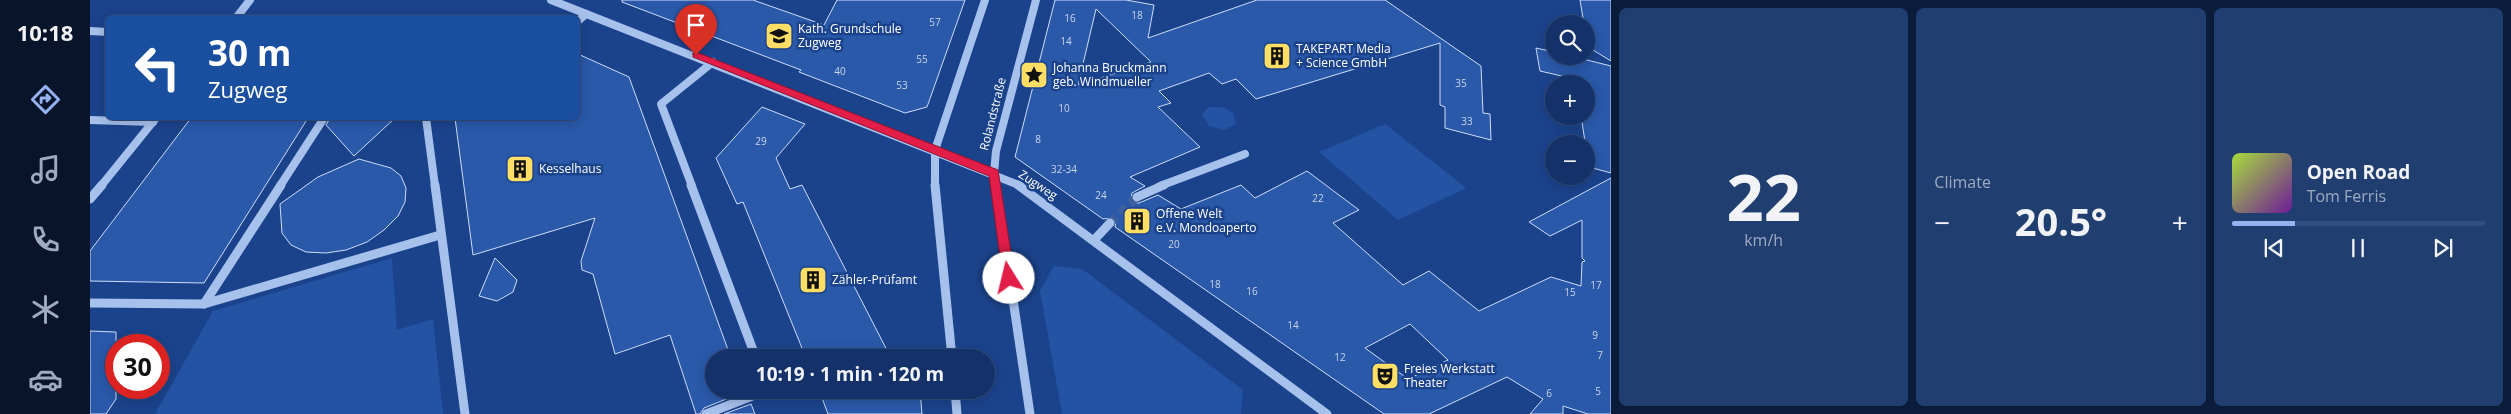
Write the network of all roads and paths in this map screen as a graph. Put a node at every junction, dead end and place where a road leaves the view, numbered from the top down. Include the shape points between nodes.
1 (250, 0) edge
2 (552, 0) edge
3 (985, 0) edge
4 (1036, 0) edge
5 (586, 14) junction
6 (238, 15) edge
7 (580, 19) edge
8 (90, 31) edge
9 (105, 32) edge
10 (713, 62) junction
11 (90, 120) edge
12 (154, 120) edge
13 (323, 120) edge
14 (426, 120) edge
15 (935, 150) junction
16 (1245, 154) dead end
17 (994, 173) junction
18 (1137, 197) tunnel mouth
19 (90, 199) edge
20 (1110, 224) tunnel mouth
21 (440, 235) junction
22 (1095, 239) junction
23 (90, 303) edge
24 (204, 304) junction
25 (753, 349) edge
26 (951, 349) edge
27 (745, 399) edge
28 (956, 399) edge
29 (465, 414) edge
30 (706, 414) edge
31 (957, 414) edge
32 (1030, 414) edge
33 (1327, 414) edge

1 - 6 street
2 - 5 street, Zugweg
3 - 15 street
4 - 17 street, Rolandstraße via 996,151
5 - 7 street
5 - 10 street, Zugweg
8 - 9 street
10 - 15 street, Zugweg
10 - 25 street via 661,104
11 - 12 street
12 - 19 street
13 - 24 street
14 - 21 street
15 - 17 street, Zugweg
15 - 26 street via 934,172
16 - 18 street
17 - 22 street, Zugweg via 1022,187
17 - 32 street, Rolandstraße
20 - 22 street
21 - 24 street
21 - 29 street
22 - 33 street, Zugweg
23 - 24 street
27 - 30 street
28 - 31 street

